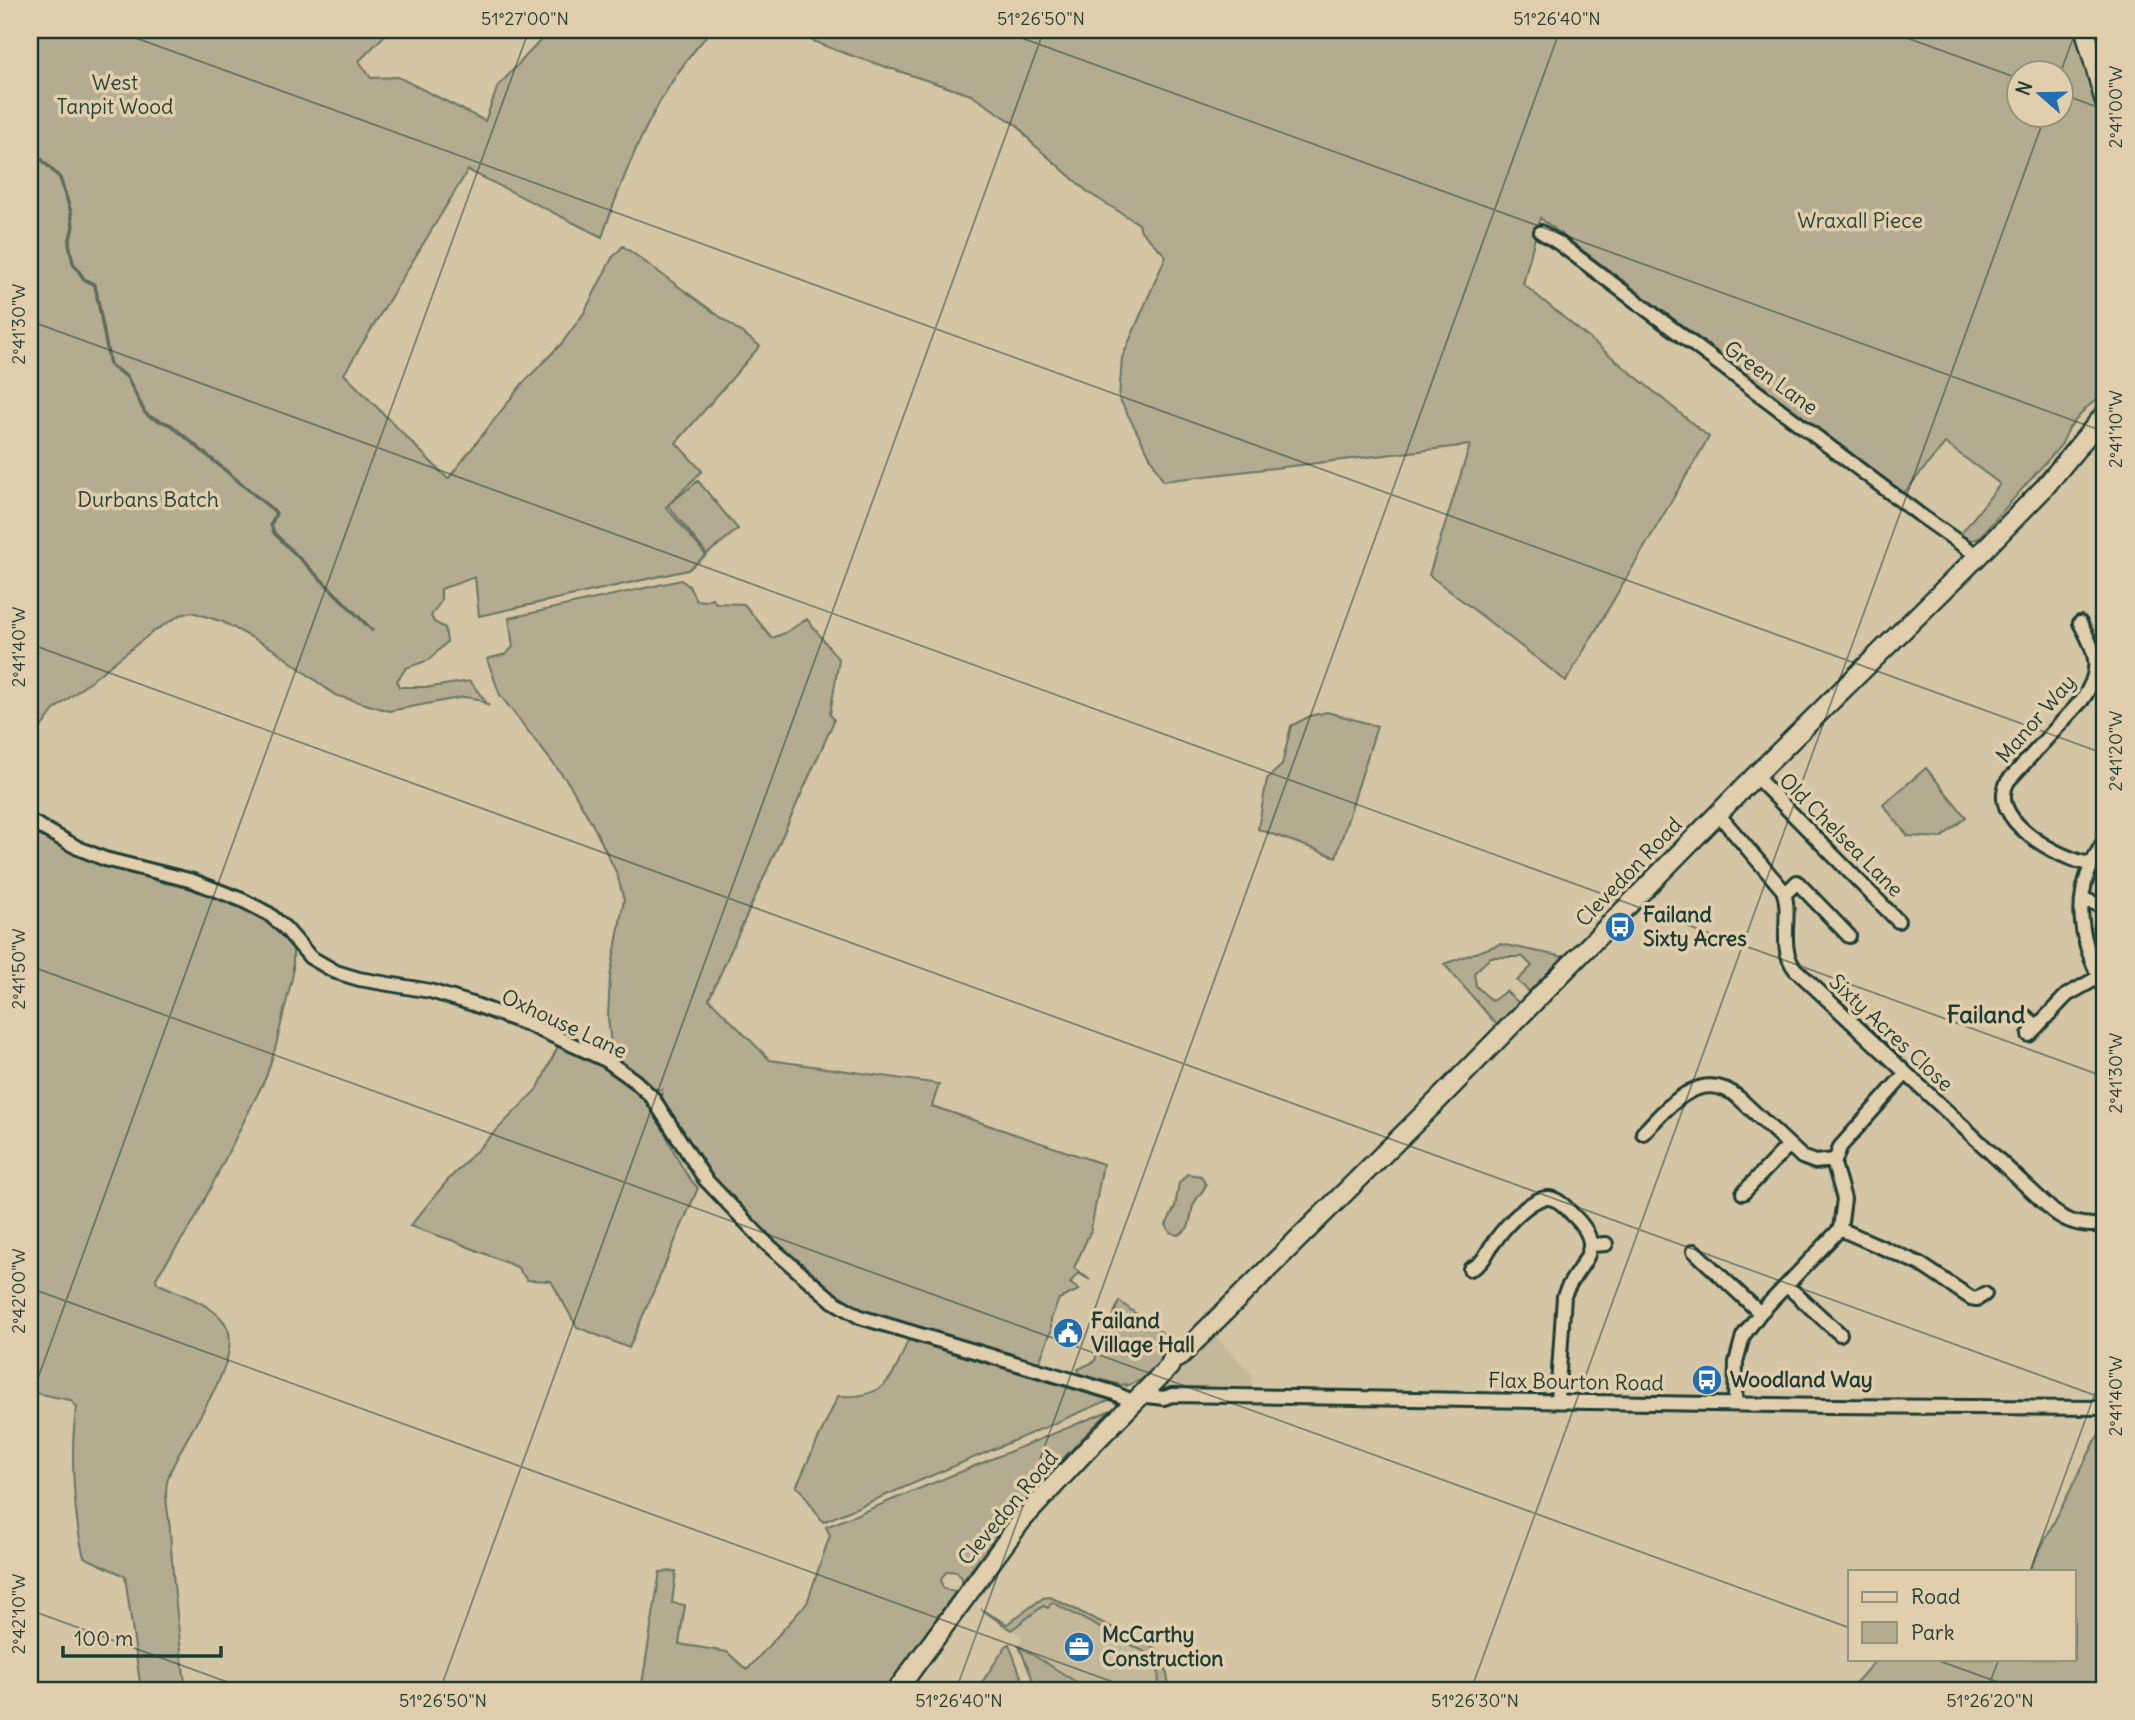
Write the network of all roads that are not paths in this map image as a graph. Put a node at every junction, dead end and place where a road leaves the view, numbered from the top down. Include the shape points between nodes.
1 (2085, 30) edge
2 (2105, 102) edge
3 (1541, 232) dead end
4 (2105, 414) edge
5 (1978, 556) junction
6 (2080, 622) dead end
7 (1755, 776) junction
8 (1718, 814) junction
9 (30, 821) edge
10 (2105, 840) edge
11 (2090, 864) junction
12 (1785, 894) junction
13 (2083, 900) junction
14 (2105, 907) edge
15 (1898, 921) dead end
16 (1849, 936) dead end
17 (2102, 983) edge
18 (2025, 1016) dead end
19 (1906, 1073) junction
20 (1645, 1126) dead end
21 (1788, 1146) junction
22 (1835, 1160) junction
23 (1744, 1185) dead end
24 (2105, 1224) edge
25 (1840, 1229) junction
26 (1606, 1244) dead end
27 (1591, 1245) junction
28 (1694, 1251) dead end
29 (1470, 1269) dead end
30 (1787, 1286) junction
31 (1985, 1294) dead end
32 (1760, 1312) junction
33 (1840, 1334) dead end
34 (1141, 1395) junction
35 (1557, 1401) junction
36 (1735, 1404) junction
37 (2105, 1408) edge
38 (897, 1690) edge

1 - 2 main road
3 - 5 street, Green Lane
4 - 5 main road, Clevedon Road via 2044,488
5 - 7 main road, Clevedon Road
6 - 11 street, Manor Way via 2091,633 2096,664 2092,685 2008,780 2002,797 2008,813 2024,830 2057,853
7 - 8 main road, Clevedon Road
7 - 15 street, Old Chelsea Lane
8 - 12 street
8 - 34 main road, Clevedon Road
9 - 34 street, Oxhouse Lane via 105,859 193,881 250,904 278,922 310,957 336,972 463,1001 606,1060 652,1097 705,1179 726,1202 785,1261 844,1309 1112,1391
10 - 11 street
11 - 13 street
12 - 16 street via 1797,882
12 - 19 street, Sixty Acres Close via 1786,949 1792,965
13 - 14 street
13 - 17 street via 2084,937
17 - 18 street via 2067,995 2033,1030
19 - 22 street via 1843,1142
19 - 24 street, Sixty Acres Close via 2058,1215 2087,1226
20 - 21 street via 1683,1095 1717,1086 1739,1098
21 - 22 street via 1809,1161
21 - 23 street
22 - 25 street via 1844,1199
25 - 30 street
25 - 31 street via 1927,1268 1971,1298
26 - 27 street
27 - 29 street via 1588,1232 1575,1216 1555,1199 1542,1198 1528,1206 1496,1240 1487,1266
27 - 35 street via 1564,1296
28 - 32 street via 1717,1280
30 - 32 street
30 - 33 street via 1834,1319
32 - 36 street via 1738,1347
34 - 35 street, Flax Bourton Road
34 - 38 main road, Clevedon Road via 1022,1520
35 - 36 street, Flax Bourton Road
36 - 37 street, Flax Bourton Road

